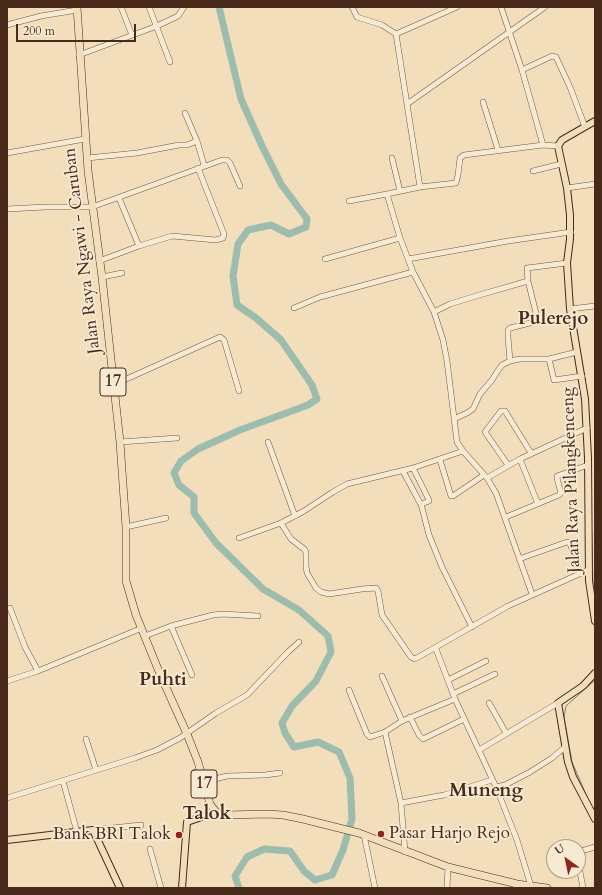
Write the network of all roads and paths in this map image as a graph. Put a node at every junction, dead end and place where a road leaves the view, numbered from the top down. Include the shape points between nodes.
1 (121, 7) edge
2 (149, 7) edge
3 (184, 7) edge
4 (352, 7) edge
5 (457, 7) edge
6 (501, 7) edge
7 (545, 7) edge
8 (77, 8) edge
9 (7, 25) edge
10 (157, 26) junction
11 (509, 32) junction
12 (396, 34) junction
13 (132, 35) junction
14 (79, 55) junction
15 (170, 62) dead end
16 (522, 70) junction
17 (483, 102) dead end
18 (407, 104) junction
19 (185, 113) dead end
20 (595, 121) edge
21 (585, 127) junction
22 (85, 139) junction
23 (197, 141) junction
24 (543, 145) junction
25 (558, 146) junction
26 (498, 150) junction
27 (7, 153) edge
28 (87, 158) junction
29 (392, 158) dead end
30 (561, 164) junction
31 (204, 166) junction
32 (198, 168) junction
33 (533, 171) dead end
34 (595, 184) edge
35 (240, 186) dead end
36 (420, 187) junction
37 (567, 188) junction
38 (400, 191) junction
39 (387, 194) junction
40 (120, 198) junction
41 (349, 201) dead end
42 (92, 207) junction
43 (7, 209) edge
44 (571, 232) junction
45 (400, 238) junction
46 (139, 246) junction
47 (325, 259) dead end
48 (408, 259) junction
49 (99, 261) junction
50 (567, 263) junction
51 (413, 272) junction
52 (122, 273) dead end
53 (102, 277) junction
54 (528, 281) junction
55 (595, 306) edge
56 (294, 308) dead end
57 (570, 309) junction
58 (434, 312) junction
59 (572, 316) junction
60 (538, 321) junction
61 (577, 352) junction
62 (549, 359) junction
63 (510, 361) junction
64 (582, 376) junction
65 (114, 385) junction
66 (239, 391) dead end
67 (454, 419) junction
68 (587, 428) junction
69 (177, 438) dead end
70 (120, 442) junction
71 (268, 442) dead end
72 (463, 451) junction
73 (531, 454) junction
74 (520, 459) junction
75 (440, 460) junction
76 (508, 465) junction
77 (588, 465) junction
78 (413, 468) junction
79 (403, 471) junction
80 (486, 477) junction
81 (421, 504) junction
82 (538, 504) junction
83 (295, 516) junction
84 (506, 517) junction
85 (166, 518) dead end
86 (281, 523) junction
87 (126, 527) junction
88 (239, 538) dead end
89 (520, 559) junction
90 (588, 570) junction
91 (580, 574) junction
92 (532, 594) junction
93 (10, 608) dead end
94 (258, 616) dead end
95 (595, 621) edge
96 (171, 626) junction
97 (472, 627) junction
98 (142, 628) junction
99 (145, 636) junction
100 (299, 642) dead end
101 (436, 649) junction
102 (486, 661) dead end
103 (38, 672) junction
104 (595, 673) edge
105 (495, 674) dead end
106 (192, 675) dead end
107 (382, 676) dead end
108 (448, 680) junction
109 (7, 681) edge
110 (349, 690) dead end
111 (454, 696) junction
112 (558, 703) junction
113 (489, 704) dead end
114 (410, 717) junction
115 (464, 719) junction
116 (402, 721) junction
117 (385, 732) junction
118 (506, 733) junction
119 (188, 734) junction
120 (86, 739) dead end
121 (565, 747) junction
122 (479, 750) junction
123 (96, 770) junction
124 (280, 774) dead end
125 (492, 780) junction
126 (63, 781) junction
127 (203, 782) junction
128 (496, 787) junction
129 (7, 798) edge
130 (401, 802) junction
131 (210, 805) junction
132 (223, 814) junction
133 (207, 815) junction
134 (595, 819) edge
135 (141, 825) dead end
136 (93, 830) junction
137 (77, 832) junction
138 (361, 834) junction
139 (7, 840) edge
140 (150, 850) dead end
141 (405, 852) junction
142 (448, 867) junction
143 (531, 886) junction
144 (120, 888) edge
145 (162, 888) edge
146 (182, 888) edge
147 (374, 888) edge
148 (447, 888) edge
149 (547, 888) edge

1 - 13 street
2 - 10 street
3 - 10 street via 178,16
4 - 12 street via 357,17 382,25
5 - 12 street
6 - 11 street
7 - 11 street
8 - 9 street
8 - 14 highway, Jalan Raya Ngawi - Caruban / 17
10 - 13 street
10 - 15 street
11 - 16 street
11 - 18 street
12 - 18 street
13 - 14 street
14 - 22 highway, Jalan Raya Ngawi - Caruban / 17
16 - 21 street via 552,56 556,57
16 - 24 street
17 - 26 street
18 - 36 street
19 - 23 street
20 - 21 main road
21 - 25 main road via 562,140
22 - 27 street
22 - 28 highway, Jalan Raya Ngawi - Caruban / 17
23 - 28 street via 137,153
23 - 31 street
24 - 25 street
24 - 26 street
25 - 30 main road, Jalan Raya Pilangkenceng
26 - 36 street via 462,156 456,183
28 - 42 highway, Jalan Raya Ngawi - Caruban / 17
29 - 38 street
30 - 33 street
30 - 37 main road, Jalan Raya Pilangkenceng
31 - 32 street
31 - 35 street via 227,160
32 - 40 street
32 - 46 street via 224,234 223,238 216,240 172,236
34 - 37 street
36 - 38 street
37 - 44 main road, Jalan Raya Pilangkenceng
38 - 39 street
39 - 41 street
39 - 45 street
40 - 42 street
40 - 46 street
42 - 43 street
42 - 49 highway, Jalan Raya Ngawi - Caruban / 17
44 - 48 street
44 - 50 main road, Jalan Raya Pilangkenceng
45 - 47 street
45 - 48 street
46 - 49 street
48 - 51 street
49 - 53 highway, Jalan Raya Ngawi - Caruban / 17
50 - 54 street via 528,267
50 - 57 main road, Jalan Raya Pilangkenceng
51 - 56 street via 320,297
51 - 58 street
52 - 53 street
53 - 65 highway, Jalan Raya Ngawi - Caruban / 17
54 - 58 street via 450,304
54 - 60 street
55 - 57 street
57 - 59 main road, Jalan Raya Pilangkenceng
58 - 67 street via 447,361
59 - 60 street
59 - 61 main road, Jalan Raya Pilangkenceng
60 - 63 street via 508,330
61 - 62 street
61 - 64 main road, Jalan Raya Pilangkenceng
62 - 63 street
62 - 64 street via 554,380
63 - 67 street via 502,365 480,394 473,409
64 - 68 main road, Jalan Raya Pilangkenceng
65 - 66 street via 220,337 224,340
65 - 70 highway, Jalan Raya Ngawi - Caruban / 17
67 - 72 street via 457,442
68 - 73 street
68 - 77 main road, Jalan Raya Pilangkenceng
69 - 70 street
70 - 87 highway, Jalan Raya Ngawi - Caruban / 17
71 - 83 street
72 - 75 street
72 - 80 street
73 - 74 street
73 - 76 street via 505,411 501,411 485,432
74 - 76 street
74 - 82 street
75 - 78 street
75 - 80 street via 451,496
76 - 80 street
77 - 82 street via 558,476 561,494
77 - 90 main road, Jalan Raya Pilangkenceng
78 - 79 street
78 - 81 street via 429,500
79 - 81 street
79 - 83 street via 347,484
80 - 84 street
81 - 97 street via 429,535 442,567
82 - 84 street
83 - 86 street
84 - 89 street
85 - 87 street
86 - 88 street
86 - 101 street via 291,539 306,552 307,573 316,588 329,594 376,588 382,615 413,659
87 - 98 highway, Jalan Raya Ngawi - Caruban / 17 via 126,581
89 - 91 street via 567,542 570,543
89 - 92 street
90 - 91 street
90 - 95 main road, Jalan Raya Pilangkenceng
91 - 92 street
92 - 97 street
93 - 103 street
94 - 96 street via 222,614
96 - 99 street
96 - 106 street
97 - 101 street
98 - 99 highway, Jalan Raya Ngawi - Caruban / 17
98 - 103 street
99 - 119 highway, Jalan Raya Ngawi - Caruban / 17
100 - 119 street via 247,696 216,713
101 - 108 street
102 - 108 street
103 - 109 street
104 - 112 main road via 583,686
105 - 111 street
107 - 116 street
108 - 111 street
110 - 117 street via 367,734 372,737
111 - 114 street
111 - 115 street
112 - 118 street
112 - 121 main road
113 - 118 street
114 - 115 street via 423,739
114 - 116 street
115 - 122 street
116 - 117 street
117 - 130 street
118 - 122 street
119 - 123 street via 146,754
119 - 127 highway, Jalan Raya Ngawi - Caruban / 17
120 - 123 street
121 - 128 street via 530,772
121 - 134 main road via 568,762
122 - 125 street
123 - 126 street
124 - 127 street via 227,776
125 - 128 street
125 - 130 street via 444,795
126 - 129 street
126 - 137 street
127 - 131 highway, Jalan Raya Ngawi - Caruban / 17
128 - 143 street via 517,840
130 - 141 street
131 - 132 highway, 17 via 216,812
131 - 133 main road
132 - 133 main road
132 - 138 highway, 17 via 283,815
133 - 146 main road via 187,822
135 - 136 street
136 - 137 main road
136 - 144 main road
137 - 139 main road
138 - 141 highway, 17
138 - 147 street
140 - 145 street
141 - 142 highway, 17
142 - 143 highway, 17
142 - 148 street
143 - 149 highway, 17

